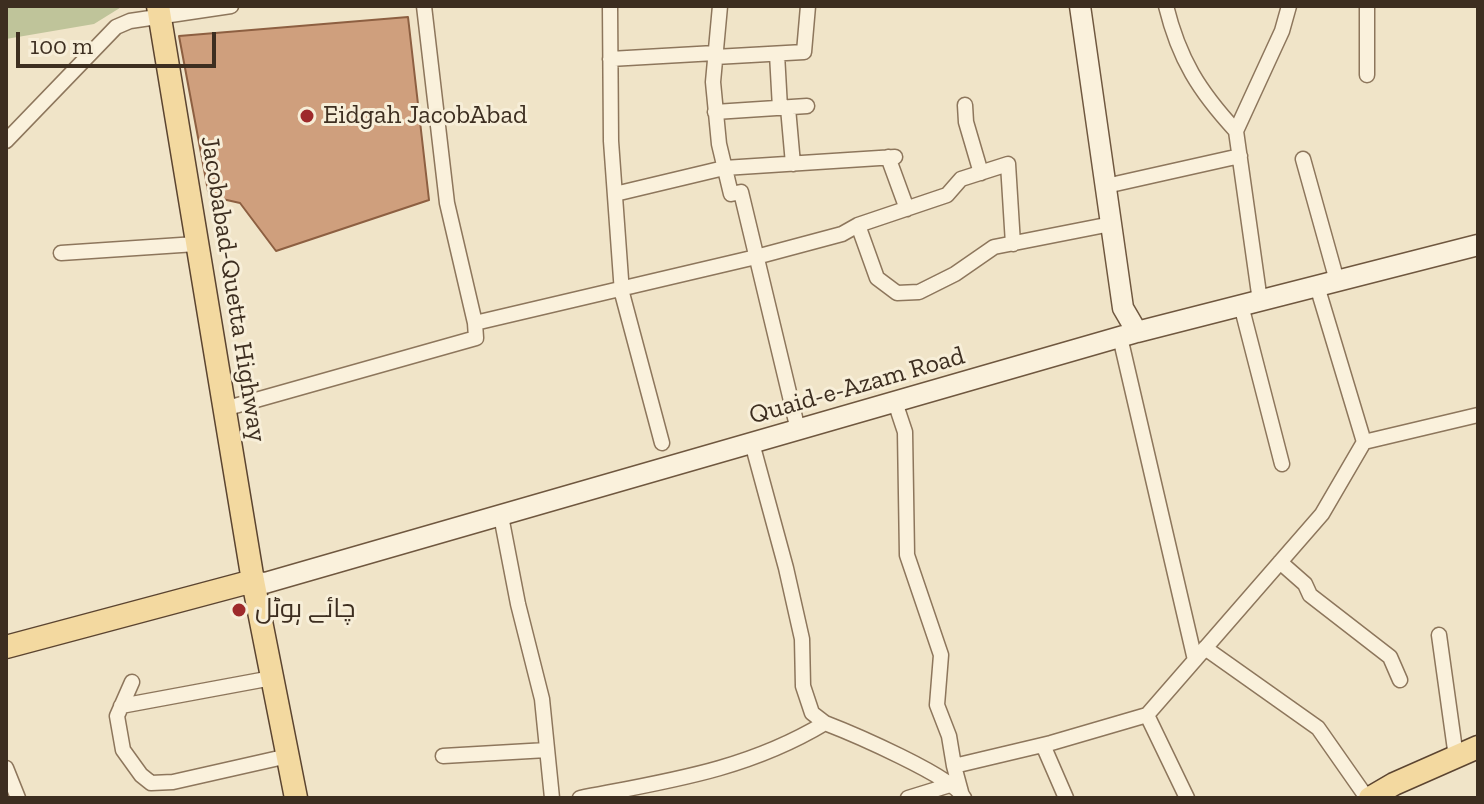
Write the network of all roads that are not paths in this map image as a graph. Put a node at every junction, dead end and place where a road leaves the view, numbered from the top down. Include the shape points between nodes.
1 (231, 6) edge
2 (424, 6) edge
3 (610, 6) edge
4 (720, 6) edge
5 (808, 6) edge
6 (1080, 6) edge
7 (1166, 6) edge
8 (1289, 6) edge
9 (1367, 6) edge
10 (159, 11) edge
11 (777, 54) junction
12 (715, 55) junction
13 (610, 59) junction
14 (1367, 75) dead end
15 (965, 105) dead end
16 (807, 106) dead end
17 (784, 108) junction
18 (715, 112) junction
19 (1236, 131) junction
20 (6, 141) edge
21 (1240, 156) junction
22 (1303, 159) dead end
23 (793, 164) junction
24 (724, 168) junction
25 (981, 173) junction
26 (1106, 186) junction
27 (615, 194) junction
28 (907, 209) junction
29 (1111, 224) junction
30 (858, 225) junction
31 (196, 244) junction
32 (1013, 244) junction
33 (1478, 245) edge
34 (61, 253) dead end
35 (756, 257) junction
36 (1327, 284) junction
37 (622, 287) junction
38 (1251, 303) junction
39 (475, 323) junction
40 (1128, 334) junction
41 (895, 402) junction
42 (224, 409) junction
43 (1478, 415) edge
44 (798, 430) junction
45 (1364, 442) junction
46 (662, 443) dead end
47 (752, 443) junction
48 (1282, 464) dead end
49 (501, 516) junction
50 (1280, 562) junction
51 (253, 581) junction
52 (1439, 635) dead end
53 (6, 647) edge
54 (1200, 654) junction
55 (272, 678) junction
56 (1400, 680) dead end
57 (132, 682) dead end
58 (121, 706) junction
59 (1147, 715) junction
60 (825, 723) junction
61 (1043, 745) junction
62 (1478, 747) edge
63 (547, 750) junction
64 (288, 756) junction
65 (443, 756) dead end
66 (1456, 757) junction
67 (954, 766) junction
68 (6, 768) edge
69 (1397, 791) edge
70 (958, 792) edge
71 (18, 798) edge
72 (296, 798) edge
73 (552, 798) edge
74 (580, 798) edge
75 (908, 798) edge
76 (1066, 798) edge
77 (1187, 798) edge
78 (1369, 798) edge

1 - 10 street
2 - 39 street via 447,203
3 - 13 street
4 - 12 street
5 - 11 street via 804,52
6 - 26 street
7 - 19 street via 1174,41 1207,100
8 - 19 street
9 - 14 street
10 - 20 street via 116,27
10 - 31 main road, Jacobabad-Quetta Highway
11 - 12 street
11 - 17 street
12 - 13 street
12 - 18 street
13 - 27 street
15 - 25 street
16 - 17 street
17 - 18 street
17 - 23 street
18 - 24 street
19 - 21 street
21 - 26 street
21 - 38 street
22 - 36 street
23 - 24 street
23 - 28 street via 891,157
24 - 27 street
24 - 35 street via 731,194 741,192
25 - 28 street via 961,179 947,195
25 - 32 street via 1008,164
26 - 29 street
27 - 37 street
28 - 30 street
29 - 32 street
29 - 40 street
30 - 32 street via 877,278 897,293 919,292 994,247
30 - 35 street
31 - 34 street
31 - 42 main road, Jacobabad-Quetta Highway
33 - 36 street, Quaid-e-Azam Road
35 - 37 street
35 - 44 street
36 - 38 street, Quaid-e-Azam Road
36 - 45 street
37 - 39 street
37 - 46 street
38 - 40 street, Quaid-e-Azam Road
38 - 48 street
39 - 42 street via 476,338
40 - 41 street, Quaid-e-Azam Road
40 - 54 street
41 - 44 street, Quaid-e-Azam Road
41 - 67 street via 905,432 907,555 941,655 937,705
42 - 51 main road, Jacobabad-Quetta Highway
43 - 45 street
44 - 47 street, Quaid-e-Azam Road
45 - 50 street via 1322,514
47 - 49 street, Quaid-e-Azam Road
47 - 60 street via 802,639 803,686 812,713
49 - 51 street, Quaid-e-Azam Road via 265,583
49 - 63 street via 542,699
50 - 54 street
50 - 56 street via 1310,595 1390,657
51 - 53 main road
51 - 55 main road, Jacobabad-Quetta Highway
52 - 66 street
54 - 59 street
54 - 78 street via 1318,728
55 - 58 street
55 - 64 main road, Jacobabad-Quetta Highway
57 - 58 street
58 - 64 street via 117,716 123,750 151,783
59 - 61 street
59 - 77 street
60 - 70 street via 872,742
60 - 74 street via 774,751 707,773
61 - 67 street
61 - 76 street
62 - 66 main road
63 - 65 street
63 - 73 street
64 - 72 main road, Jacobabad-Quetta Highway
66 - 69 main road
67 - 70 street
68 - 71 street
69 - 78 main road
70 - 75 street

